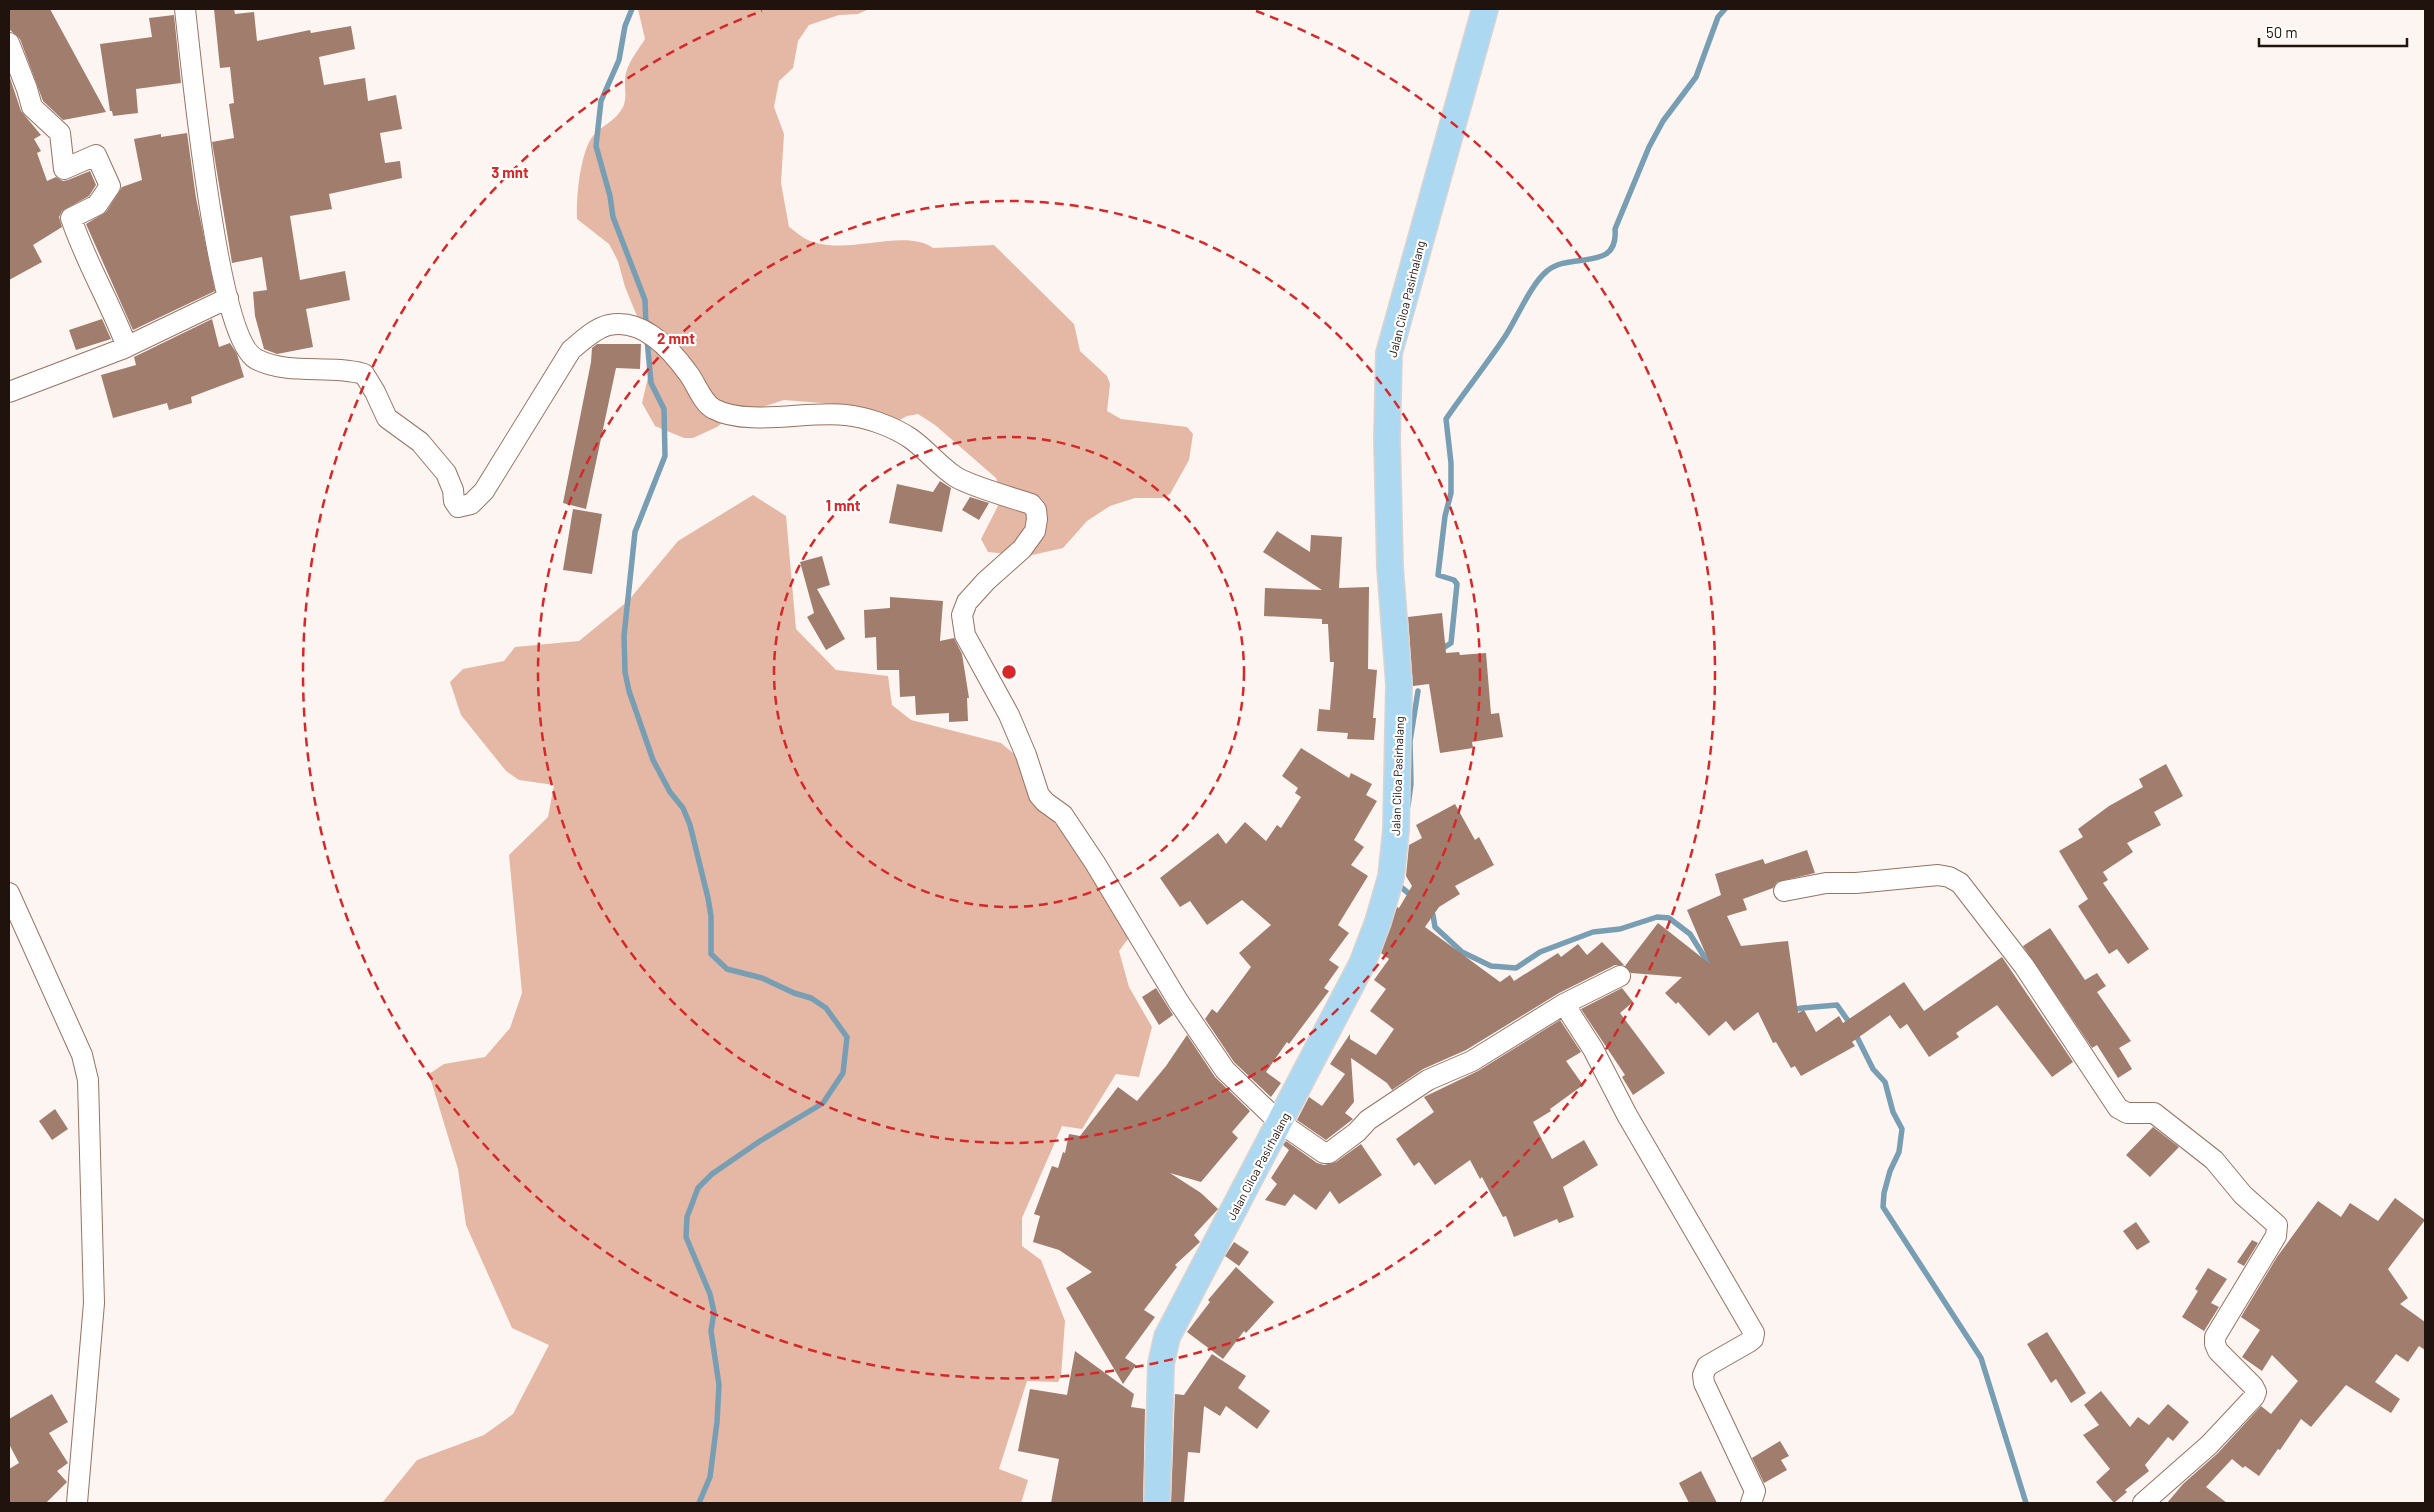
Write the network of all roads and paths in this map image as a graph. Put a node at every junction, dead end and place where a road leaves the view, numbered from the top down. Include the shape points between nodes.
1 (185, 9) edge
2 (1485, 9) edge
3 (9, 43) edge
4 (228, 298) junction
5 (127, 346) junction
6 (9, 392) edge
7 (1784, 891) dead end
8 (9, 893) edge
9 (1620, 976) dead end
10 (1564, 1004) junction
11 (1279, 1122) junction
12 (77, 1503) edge
13 (1157, 1503) edge
14 (1751, 1503) edge
15 (2143, 1503) edge

1 - 4 street via 205,183
2 - 11 main road, Jalan Ciloa Pasirhalang via 1390,353 1387,438 1390,567 1399,684 1396,830 1391,877 1362,964
3 - 5 street via 32,107 60,133 64,169 96,155 110,186 97,205 71,218
4 - 5 street
4 - 11 street via 242,339 256,359 289,370 338,369 364,374 387,418 420,442 446,473 458,507 471,504 484,491 571,350 607,325 629,324 656,338 667,349 712,409 727,414 770,417 845,414 861,418 909,437 957,478 1031,504 1036,510 1035,531 1022,549 967,602 962,615 965,635 1009,715 1039,795 1063,815 1178,1001 1226,1070
5 - 6 street
7 - 15 street via 1826,883 1938,875 1960,883 2024,966 2118,1108 2127,1114 2154,1113 2214,1160 2243,1195 2276,1225 2276,1236 2215,1337 2218,1351 2253,1386 2254,1397 2202,1451
8 - 12 street via 82,1055 88,1080 94,1303
9 - 10 street
10 - 11 street via 1483,1055 1428,1080 1368,1120 1329,1154
10 - 14 street via 1593,1049 1754,1333 1749,1342 1706,1366 1703,1375 1755,1491
11 - 13 main road, Jalan Ciloa Pasirhalang via 1163,1347

